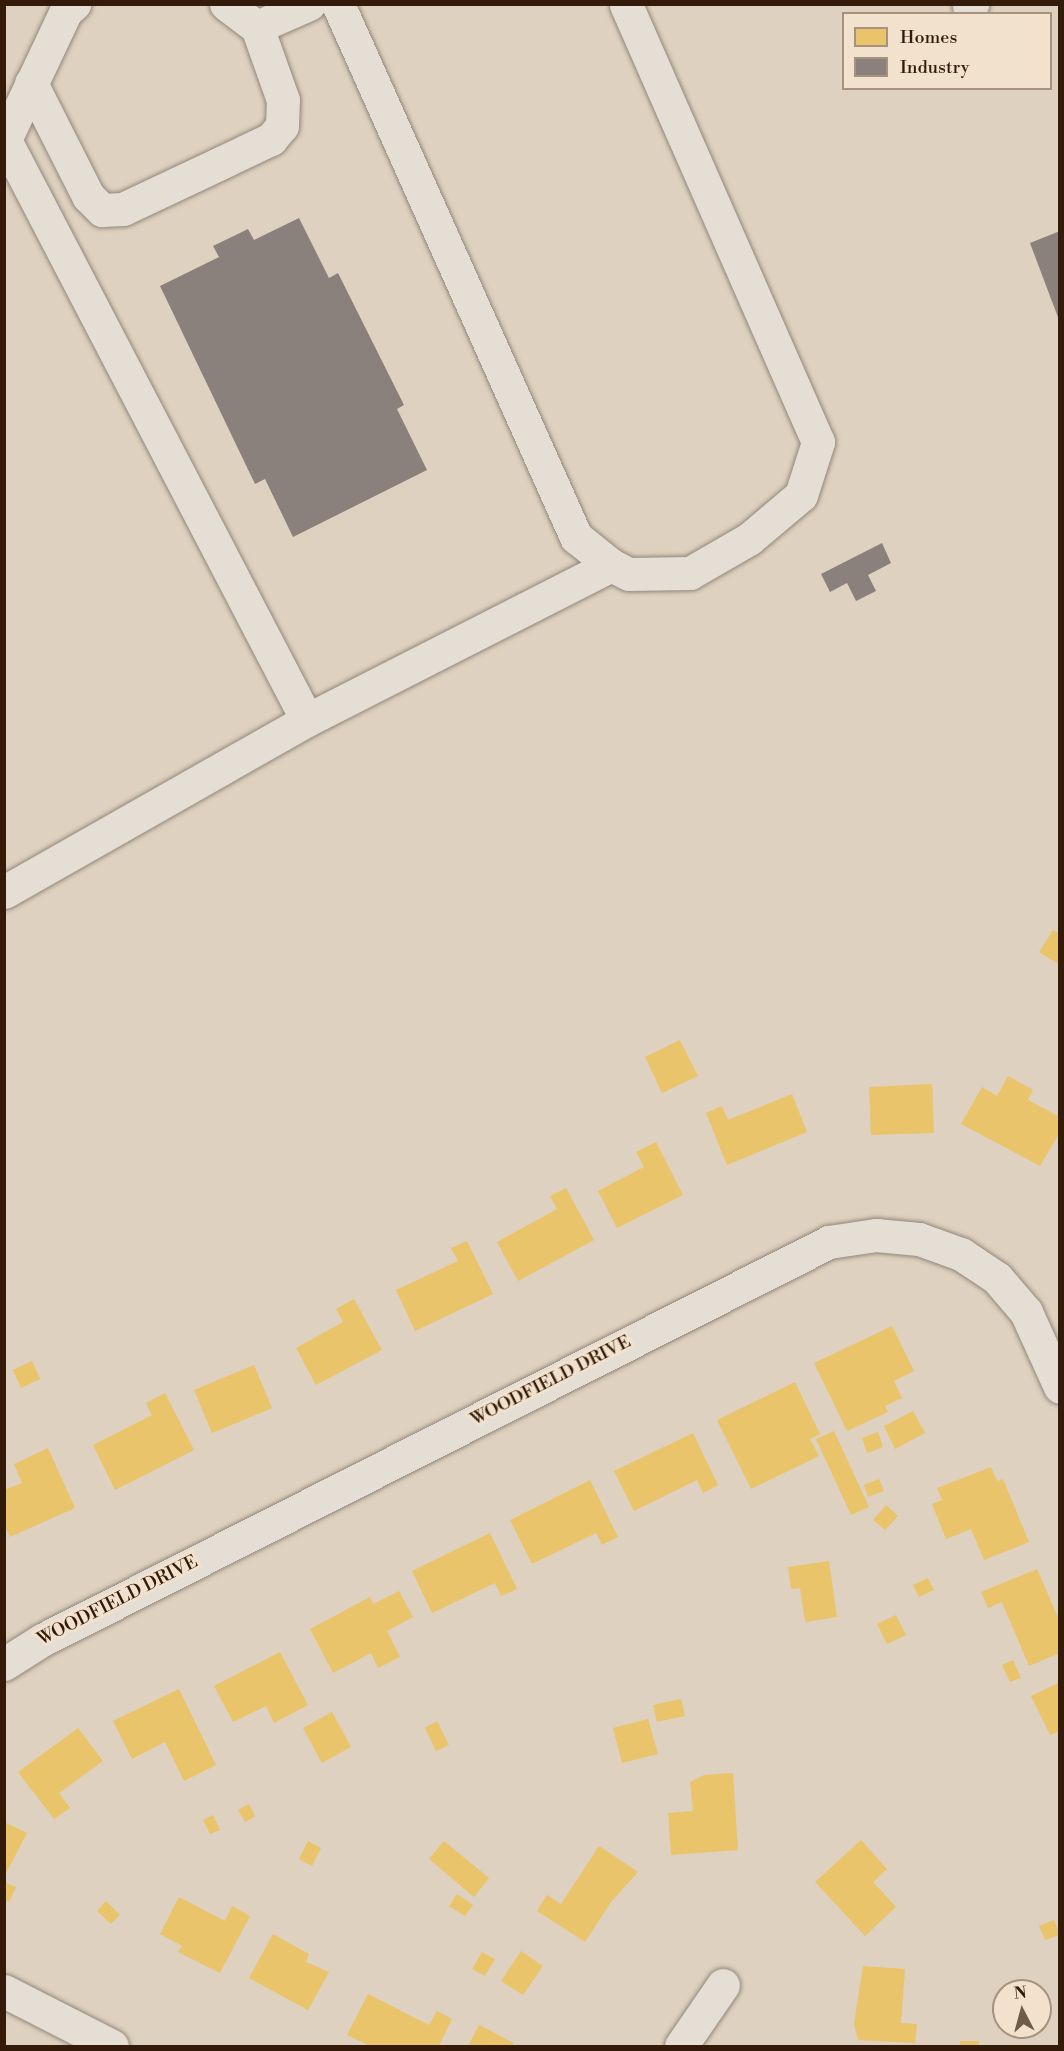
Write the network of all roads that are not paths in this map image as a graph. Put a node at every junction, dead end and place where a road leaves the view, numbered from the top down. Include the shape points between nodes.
1 (226, 4) edge
2 (309, 4) edge
3 (338, 4) edge
4 (626, 4) edge
5 (68, 7) edge
6 (257, 27) junction
7 (32, 83) junction
8 (5, 141) edge
9 (611, 565) junction
10 (307, 720) junction
11 (4, 892) edge
12 (1059, 1387) edge
13 (4, 1664) edge
14 (723, 1985) dead end
15 (4, 1991) edge
16 (112, 2046) edge
17 (681, 2046) edge

1 - 6 street
2 - 6 street
3 - 9 street via 576,537
4 - 9 street via 818,442 801,495 749,539 690,573 629,574
5 - 7 street
6 - 7 street via 283,100 282,126 271,139 123,209 102,210 88,196
7 - 8 street
8 - 10 street
9 - 10 street
10 - 11 street
12 - 13 street, WOODFIELD DRIVE via 1026,1312 997,1278 960,1254 920,1239 876,1235 829,1242 42,1640
14 - 17 street
15 - 16 street

